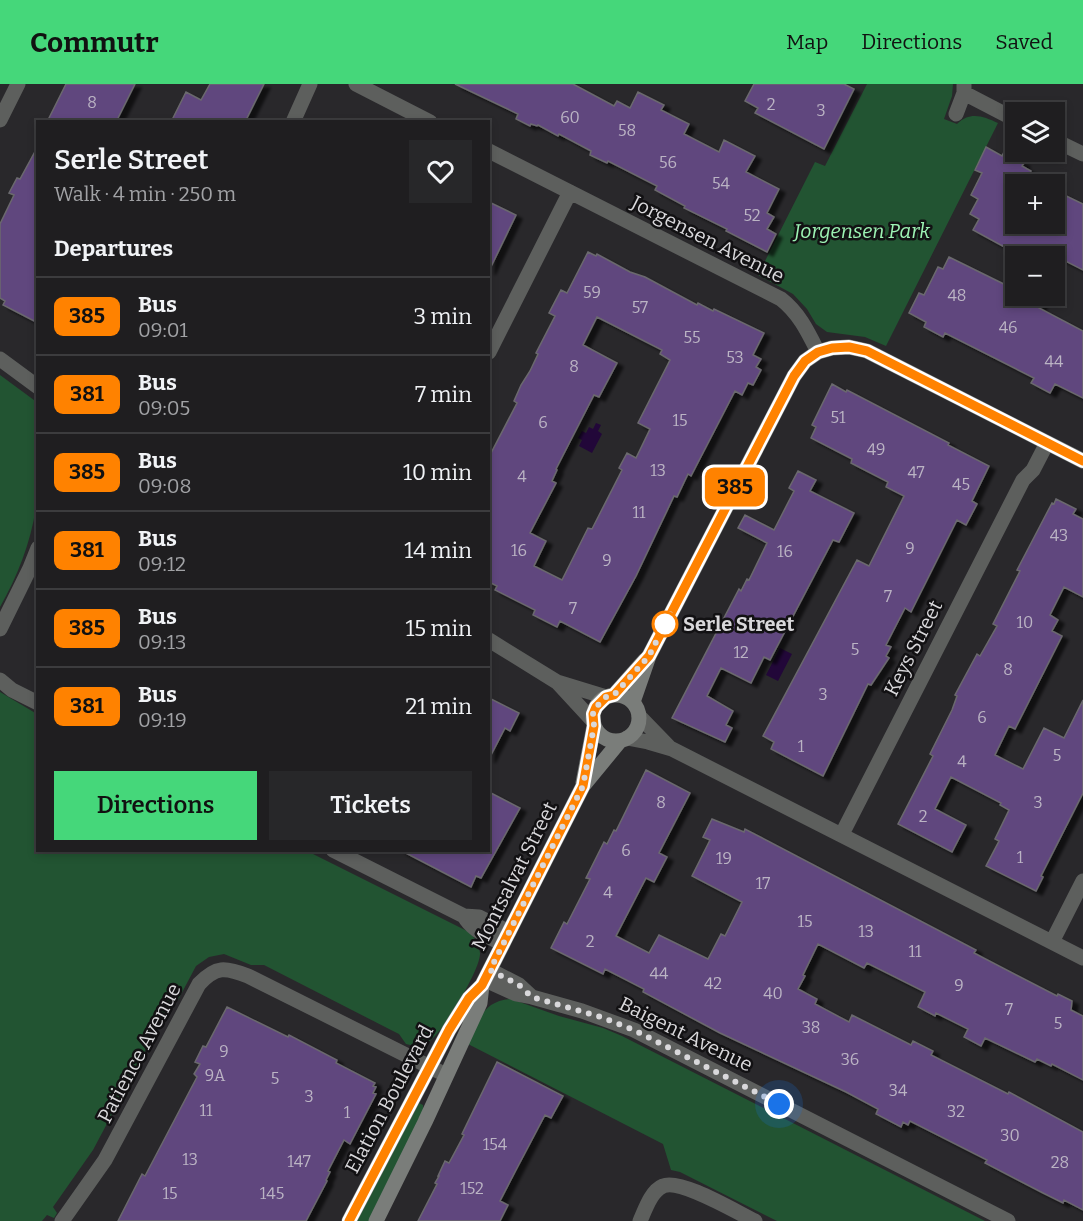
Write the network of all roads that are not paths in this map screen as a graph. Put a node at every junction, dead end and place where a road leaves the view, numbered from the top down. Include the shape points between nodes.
1 (18, 84) edge
2 (310, 84) edge
3 (356, 84) edge
4 (964, 89) edge
5 (1005, 113) edge
6 (956, 114) dead end
7 (0, 120) edge
8 (294, 120) edge
9 (426, 120) edge
10 (1065, 145) edge
11 (490, 152) edge
12 (1083, 154) edge
13 (570, 192) junction
14 (490, 350) edge
15 (818, 352) junction
16 (0, 360) edge
17 (36, 386) edge
18 (1043, 441) junction
19 (1083, 461) edge
20 (36, 553) edge
21 (0, 629) edge
22 (490, 641) edge
23 (649, 656) junction
24 (0, 680) edge
25 (557, 682) junction
26 (610, 696) junction
27 (36, 702) edge
28 (636, 709) junction
29 (594, 724) junction
30 (623, 740) junction
31 (672, 749) junction
32 (583, 786) junction
33 (842, 834) junction
34 (337, 852) edge
35 (1083, 881) edge
36 (506, 938) junction
37 (1052, 942) junction
38 (1083, 957) edge
39 (486, 979) junction
40 (474, 1000) junction
41 (428, 1067) junction
42 (446, 1075) junction
43 (62, 1221) edge
44 (349, 1221) edge
45 (376, 1221) edge
46 (640, 1221) edge
47 (754, 1221) edge
48 (1008, 1221) edge

1 - 7 street
2 - 8 street
3 - 9 street
4 - 5 street
4 - 6 street
10 - 12 street
11 - 13 street, Jorgensen Avenue
13 - 14 street
13 - 15 street, Jorgensen Avenue via 781,299 803,323
15 - 18 street via 849,347 867,351
15 - 23 street via 805,361 779,402
16 - 17 street
18 - 19 street
18 - 33 street, Keys Street via 1024,466 1023,480
20 - 21 street
22 - 25 street
23 - 26 street
23 - 28 street
24 - 27 street
25 - 26 street
25 - 29 street
26 - 28 street via 621,695
26 - 29 street via 596,707
28 - 30 street via 634,733
28 - 31 street
29 - 30 street via 607,740
29 - 32 street, Montsalvat Street
30 - 31 street
30 - 32 street, Montsalvat Street
31 - 33 street
32 - 36 street, Montsalvat Street
33 - 37 street
34 - 36 street via 464,916 475,929
35 - 37 street
36 - 39 street, Montsalvat Street
37 - 38 street
39 - 40 street, Montsalvat Street
39 - 48 street, Baigent Avenue via 516,994 634,1030
40 - 41 street, Elation Boulevard
40 - 42 street, Elation Boulevard
41 - 42 street, Patience Avenue
41 - 43 street, Patience Avenue via 248,976 231,969 214,972 199,984 105,1160
41 - 44 street, Elation Boulevard
42 - 45 street, Elation Boulevard
46 - 47 street via 656,1191 675,1184

